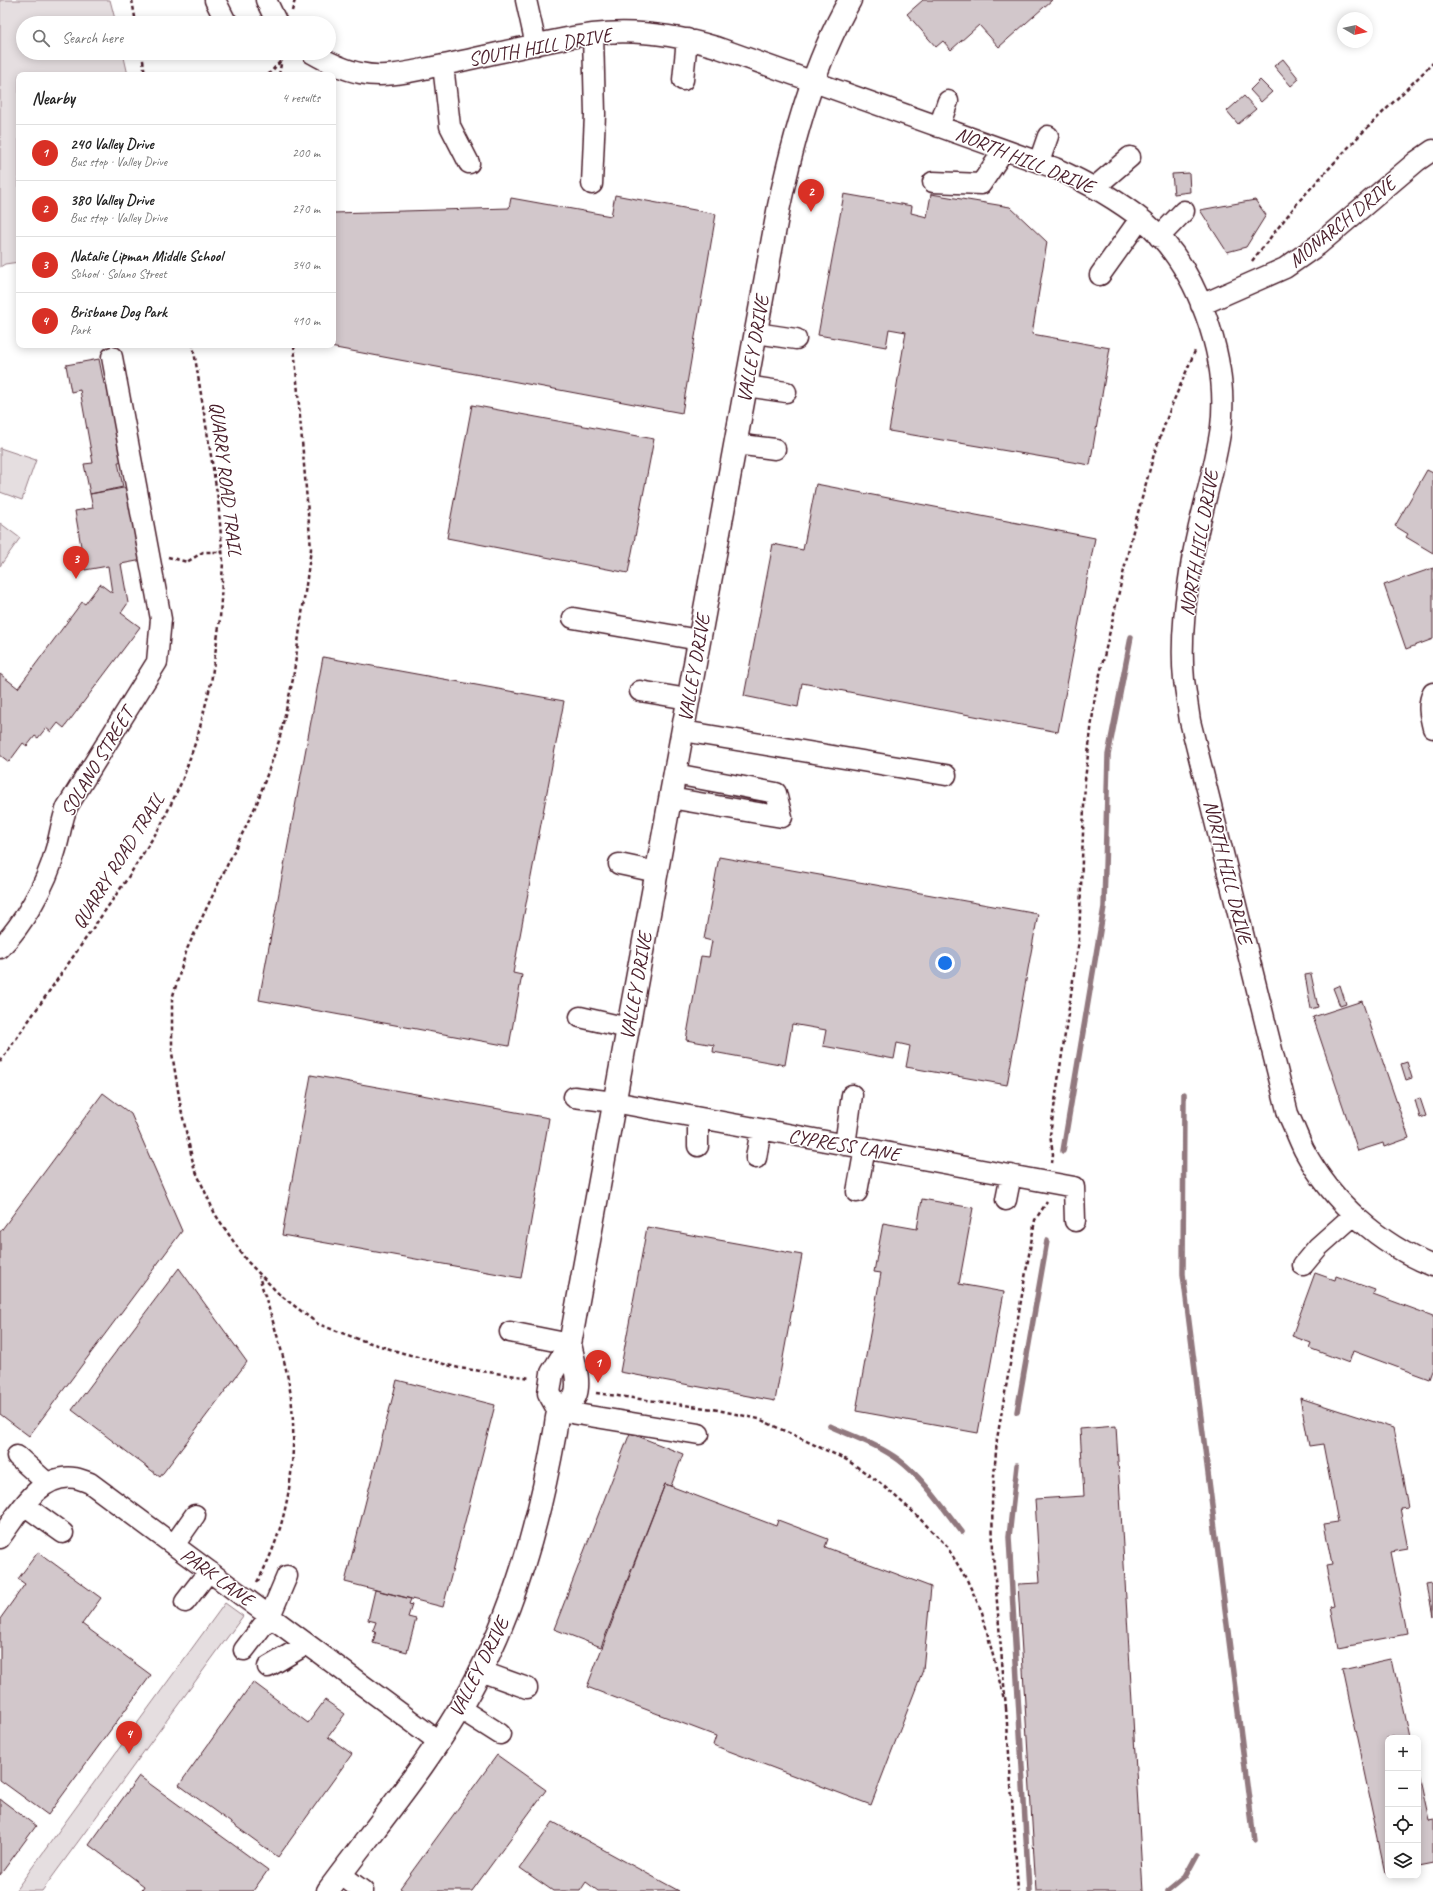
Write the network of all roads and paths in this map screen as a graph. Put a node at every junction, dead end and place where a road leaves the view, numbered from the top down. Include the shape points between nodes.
1 (132, 0) edge
2 (215, 0) edge
3 (266, 0) edge
4 (526, 0) edge
5 (850, 0) edge
6 (135, 16) edge
7 (223, 16) edge
8 (274, 16) edge
9 (593, 34) junction
10 (687, 39) junction
11 (536, 45) junction
12 (143, 60) edge
13 (282, 60) joint
14 (327, 60) edge
15 (1433, 63) edge
16 (443, 65) junction
17 (145, 72) edge
18 (271, 72) edge
19 (280, 72) edge
20 (683, 80) dead end
21 (813, 82) junction
22 (948, 101) dead end
23 (939, 126) junction
24 (1048, 136) dead end
25 (1004, 150) junction
26 (1433, 150) edge
27 (1130, 157) dead end
28 (1039, 162) junction
29 (469, 163) dead end
30 (933, 182) dead end
31 (592, 184) dead end
32 (1095, 187) junction
33 (1184, 211) dead end
34 (1140, 219) junction
35 (1159, 237) junction
36 (1248, 266) dead end
37 (1100, 275) dead end
38 (1201, 305) junction
39 (756, 332) junction
40 (796, 339) dead end
41 (193, 348) edge
42 (294, 348) edge
43 (1195, 352) dead end
44 (112, 358) dead end
45 (746, 386) junction
46 (786, 392) dead end
47 (735, 444) junction
48 (775, 449) dead end
49 (222, 552) junction
50 (150, 562) junction
51 (573, 618) dead end
52 (699, 640) junction
53 (640, 691) dead end
54 (1433, 693) edge
55 (688, 699) junction
56 (1433, 728) edge
57 (682, 731) junction
58 (675, 774) junction
59 (946, 775) dead end
60 (670, 798) junction
61 (619, 864) dead end
62 (657, 872) junction
63 (0, 948) edge
64 (580, 1017) dead end
65 (628, 1028) junction
66 (0, 1062) edge
67 (852, 1095) dead end
68 (574, 1097) dead end
69 (614, 1102) junction
70 (698, 1118) junction
71 (761, 1129) junction
72 (845, 1145) junction
73 (698, 1146) dead end
74 (865, 1148) junction
75 (756, 1158) dead end
76 (1011, 1175) junction
77 (1050, 1182) junction
78 (857, 1192) dead end
79 (1006, 1200) dead end
80 (1354, 1215) junction
81 (1075, 1221) dead end
82 (1303, 1265) dead end
83 (1433, 1266) edge
84 (259, 1275) junction
85 (510, 1332) dead end
86 (570, 1344) junction
87 (538, 1379) dead end
88 (596, 1393) dead end
89 (559, 1411) junction
90 (699, 1434) dead end
91 (17, 1456) dead end
92 (47, 1483) junction
93 (24, 1505) junction
94 (195, 1515) dead end
95 (62, 1532) dead end
96 (0, 1538) edge
97 (174, 1545) junction
98 (209, 1572) junction
99 (287, 1576) dead end
100 (247, 1599) junction
101 (185, 1602) dead end
102 (270, 1616) junction
103 (307, 1644) junction
104 (244, 1650) dead end
105 (268, 1667) dead end
106 (480, 1671) junction
107 (527, 1688) dead end
108 (459, 1708) junction
109 (1006, 1708) junction
110 (500, 1734) dead end
111 (438, 1741) junction
112 (334, 1883) edge
113 (363, 1891) edge
114 (1018, 1891) edge

1 - 6 path
2 - 7 street
3 - 8 street
4 - 11 street
5 - 21 main road, VALLEY DRIVE via 832,34
9 - 10 street, SOUTH HILL DRIVE via 641,33
9 - 11 street, SOUTH HILL DRIVE
9 - 31 street via 595,114
10 - 20 street
10 - 21 street, SOUTH HILL DRIVE
11 - 16 street, SOUTH HILL DRIVE
12 - 17 path
13 - 18 path
13 - 19 path
14 - 16 street, SOUTH HILL DRIVE via 360,74 373,75 396,74
15 - 36 path via 1299,200
16 - 29 street via 450,126
21 - 23 street, NORTH HILL DRIVE
21 - 39 main road, VALLEY DRIVE via 782,193
22 - 23 street
23 - 25 street, NORTH HILL DRIVE
24 - 28 street
25 - 28 street, NORTH HILL DRIVE
25 - 30 street via 981,184
26 - 38 street, MONARCH DRIVE via 1318,245 1285,268
27 - 32 street
28 - 32 street, NORTH HILL DRIVE
32 - 34 street, NORTH HILL DRIVE
33 - 35 street
34 - 35 street, NORTH HILL DRIVE
34 - 37 street
35 - 38 street, NORTH HILL DRIVE via 1187,275
38 - 80 street, NORTH HILL DRIVE via 1215,345 1219,367 1221,427 1186,594 1184,679 1190,721 1288,1114 1304,1150 1326,1184
39 - 40 street
39 - 45 main road, VALLEY DRIVE
41 - 49 path, QUARRY ROAD TRAIL via 218,500
42 - 84 path via 311,549 293,679 279,741 257,803 187,949 172,999 172,1053 194,1167 214,1214
43 - 77 path via 1154,454 1133,531 1095,696 1085,780 1079,940 1050,1134 1053,1154
44 - 50 street
45 - 46 street
45 - 47 main road, VALLEY DRIVE
47 - 48 street
47 - 52 main road, VALLEY DRIVE
49 - 50 path via 203,552 187,562 168,557
49 - 66 path, QUARRY ROAD TRAIL via 220,619 211,683 198,735 182,781 161,825
50 - 63 street, SOLANO STREET via 161,619 157,662 67,807 60,823 51,866 25,915
51 - 52 street
52 - 55 main road, VALLEY DRIVE
53 - 55 street
54 - 56 street via 1430,709
55 - 57 main road, VALLEY DRIVE
57 - 58 main road, VALLEY DRIVE
57 - 59 street
58 - 60 main road, VALLEY DRIVE
58 - 60 street via 776,793 782,817
60 - 62 main road, VALLEY DRIVE
61 - 62 street
62 - 65 main road, VALLEY DRIVE
64 - 65 street
65 - 69 main road, VALLEY DRIVE
67 - 72 street
68 - 69 street, CYPRESS LANE
69 - 70 street, CYPRESS LANE
69 - 86 main road, VALLEY DRIVE
70 - 71 street, CYPRESS LANE
70 - 73 street
71 - 72 street, CYPRESS LANE
71 - 75 street
72 - 74 street, CYPRESS LANE
74 - 76 street, CYPRESS LANE
74 - 78 street
76 - 77 street, CYPRESS LANE
76 - 79 street
77 - 81 street, CYPRESS LANE via 1074,1187
77 - 109 path via 1046,1204 1035,1220 997,1439 992,1500 993,1554
80 - 82 street via 1318,1247
80 - 83 street, NORTH HILL DRIVE via 1386,1241
84 - 87 path via 318,1324 358,1339 459,1368
84 - 100 path via 284,1364 292,1405 294,1445 282,1521 266,1566
85 - 86 street
86 - 89 main road, VALLEY DRIVE via 578,1378 575,1396
88 - 109 path via 713,1409 759,1419 847,1460 879,1482 946,1545 967,1580 982,1612
89 - 90 street
89 - 106 main road, VALLEY DRIVE via 544,1493 527,1556 506,1615
91 - 92 street
92 - 93 street, PARK LANE
92 - 97 street, PARK LANE via 61,1478 75,1478 90,1483
93 - 95 street
93 - 96 street, PARK LANE
94 - 97 street
97 - 98 street, PARK LANE
98 - 100 street, PARK LANE
98 - 101 street
99 - 102 street
100 - 102 street, PARK LANE
102 - 103 street, PARK LANE
102 - 104 street
103 - 105 street
103 - 111 street, PARK LANE
106 - 107 street
106 - 108 main road, VALLEY DRIVE
108 - 110 street
108 - 111 main road, VALLEY DRIVE
109 - 114 path
111 - 112 main road, VALLEY DRIVE
112 - 113 street

